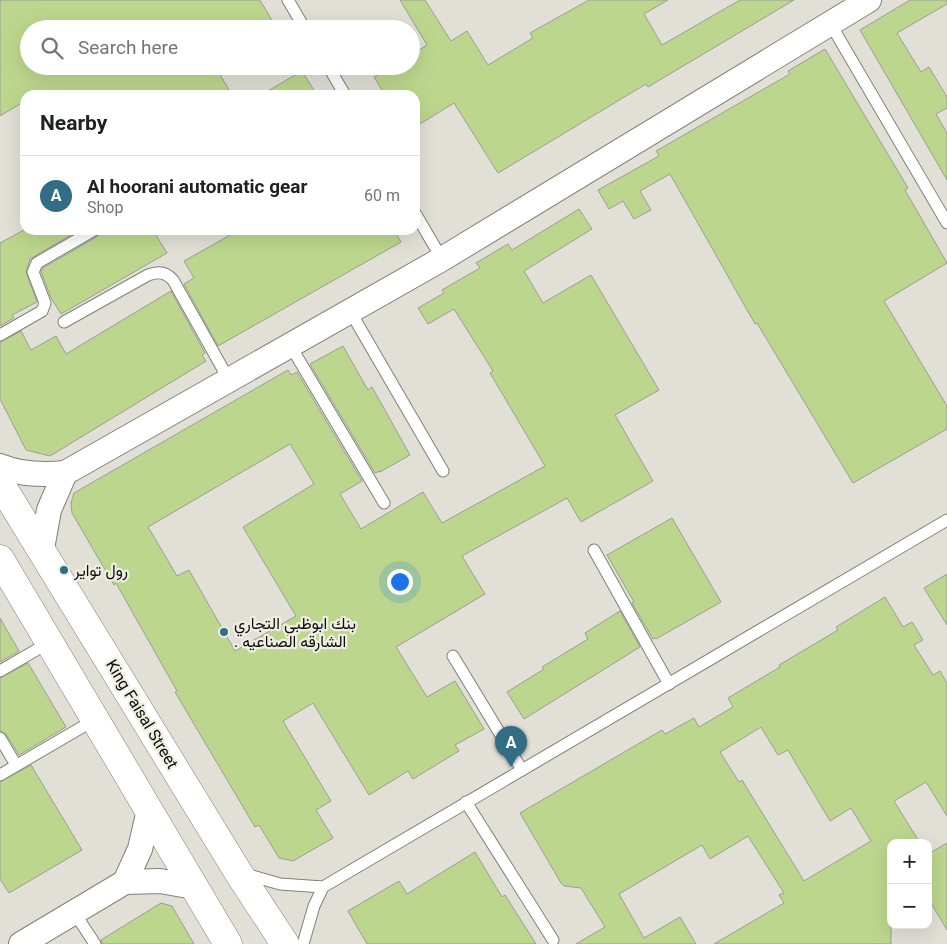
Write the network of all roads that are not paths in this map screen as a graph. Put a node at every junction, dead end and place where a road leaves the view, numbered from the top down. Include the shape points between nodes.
1 (288, 0) edge
2 (859, 3) edge
3 (300, 20) edge
4 (830, 23) junction
5 (333, 75) edge
6 (342, 90) edge
7 (420, 222) edge
8 (947, 223) edge
9 (85, 235) edge
10 (442, 259) junction
11 (350, 311) junction
12 (64, 322) dead end
13 (0, 335) edge
14 (290, 345) junction
15 (230, 380) junction
16 (0, 466) edge
17 (443, 470) dead end
18 (65, 473) junction
19 (0, 483) edge
20 (384, 502) dead end
21 (947, 520) edge
22 (42, 549) junction
23 (594, 550) dead end
24 (0, 559) edge
25 (50, 642) junction
26 (453, 656) dead end
27 (0, 672) edge
28 (669, 684) junction
29 (96, 719) junction
30 (0, 738) edge
31 (16, 765) junction
32 (522, 770) junction
33 (0, 775) edge
34 (466, 802) junction
35 (149, 810) junction
36 (238, 872) junction
37 (124, 882) junction
38 (194, 887) junction
39 (323, 887) junction
40 (74, 912) junction
41 (553, 940) dead end
42 (21, 944) edge
43 (95, 944) edge
44 (228, 944) edge
45 (285, 944) edge
46 (303, 944) edge

1 - 3 lane
2 - 4 street
4 - 8 lane
4 - 10 street
5 - 6 lane
7 - 10 lane
9 - 13 lane via 37,263 33,272 45,303 42,311
10 - 11 street
11 - 14 street
11 - 17 lane
12 - 15 lane via 148,275 164,273 173,280
14 - 15 street
14 - 20 lane
15 - 18 street
16 - 18 street via 24,473
18 - 22 street via 49,510
19 - 22 main road, King Faisal Street
21 - 28 lane
22 - 36 main road, King Faisal Street
23 - 28 lane
24 - 25 main road
25 - 27 lane
25 - 29 main road
26 - 32 lane
28 - 32 lane
29 - 31 lane
29 - 35 main road
30 - 31 lane
31 - 33 lane
32 - 34 lane
34 - 39 lane
34 - 41 lane
35 - 37 street via 140,849
35 - 38 main road
36 - 39 lane via 280,884
36 - 45 main road, King Faisal Street
37 - 38 street via 160,881
37 - 40 street
38 - 44 main road
39 - 46 lane
40 - 42 street
40 - 43 lane

